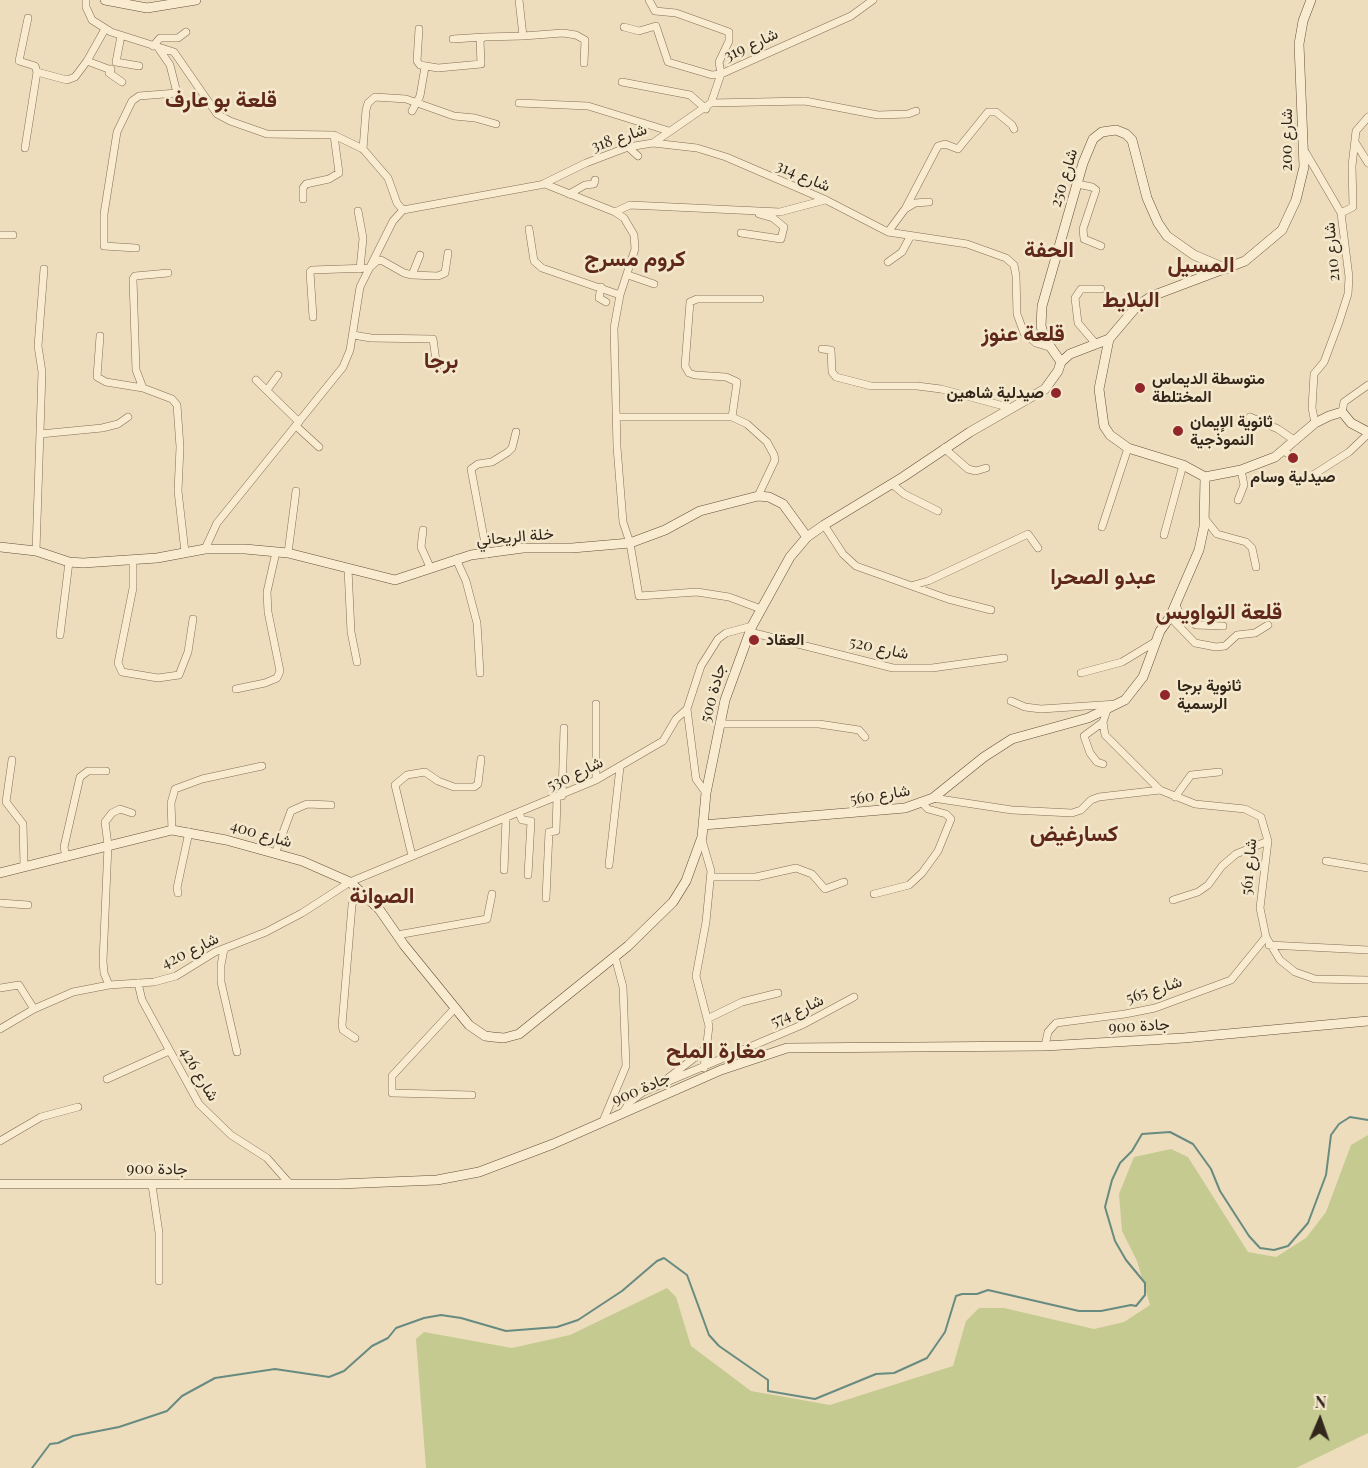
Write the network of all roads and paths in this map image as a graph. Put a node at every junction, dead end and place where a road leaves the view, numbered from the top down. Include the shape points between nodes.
1 (86, 0) edge
2 (105, 0) edge
3 (196, 0) edge
4 (519, 0) edge
5 (649, 0) edge
6 (873, 0) edge
7 (1311, 0) edge
8 (28, 18) dead end
9 (624, 27) dead end
10 (419, 28) dead end
11 (105, 29) junction
12 (186, 32) dead end
13 (121, 36) junction
14 (523, 36) junction
15 (484, 37) junction
16 (453, 39) dead end
17 (155, 46) junction
18 (87, 61) junction
19 (116, 63) junction
20 (584, 63) dead end
21 (139, 66) dead end
22 (425, 67) junction
23 (111, 70) junction
24 (37, 72) junction
25 (721, 74) junction
26 (122, 82) dead end
27 (621, 82) dead end
28 (519, 103) dead end
29 (708, 106) junction
30 (414, 108) junction
31 (916, 111) dead end
32 (1368, 117) edge
33 (496, 124) dead end
34 (1014, 129) dead end
35 (669, 131) junction
36 (334, 135) junction
37 (1355, 142) junction
38 (653, 143) junction
39 (628, 147) junction
40 (25, 148) dead end
41 (363, 149) junction
42 (1306, 153) junction
43 (638, 156) dead end
44 (1368, 163) edge
45 (594, 180) dead end
46 (545, 184) junction
47 (1077, 184) junction
48 (569, 194) junction
49 (303, 199) dead end
50 (826, 200) junction
51 (929, 202) dead end
52 (905, 209) junction
53 (403, 210) junction
54 (358, 211) dead end
55 (750, 211) junction
56 (615, 212) junction
57 (1341, 213) junction
58 (529, 229) dead end
59 (888, 232) junction
60 (741, 233) dead end
61 (0, 235) edge
62 (13, 235) dead end
63 (910, 237) junction
64 (1101, 246) dead end
65 (136, 248) dead end
66 (448, 253) dead end
67 (420, 255) dead end
68 (888, 262) dead end
69 (369, 268) junction
70 (44, 269) dead end
71 (360, 269) junction
72 (1227, 269) junction
73 (168, 273) dead end
74 (412, 275) junction
75 (628, 275) junction
76 (654, 284) dead end
77 (601, 287) junction
78 (1101, 289) dead end
79 (620, 295) junction
80 (760, 298) dead end
81 (606, 302) dead end
82 (313, 317) dead end
83 (353, 335) junction
84 (100, 336) dead end
85 (1109, 339) junction
86 (1096, 344) junction
87 (1052, 348) junction
88 (822, 349) dead end
89 (1061, 362) junction
90 (438, 368) dead end
91 (278, 375) dead end
92 (256, 380) dead end
93 (1368, 385) edge
94 (143, 388) junction
95 (267, 390) junction
96 (1011, 408) junction
97 (1342, 412) junction
98 (128, 417) dead end
99 (618, 417) junction
100 (732, 417) junction
101 (1250, 417) dead end
102 (1315, 423) junction
103 (297, 424) junction
104 (516, 432) dead end
105 (1368, 433) edge
106 (40, 434) junction
107 (1294, 440) junction
108 (319, 447) dead end
109 (944, 448) junction
110 (1128, 448) junction
111 (1284, 451) junction
112 (1295, 459) dead end
113 (1183, 465) junction
114 (986, 468) dead end
115 (1241, 470) junction
116 (1313, 475) dead end
117 (1205, 477) junction
118 (892, 484) junction
119 (296, 491) dead end
120 (758, 496) junction
121 (1238, 500) dead end
122 (939, 511) dead end
123 (1205, 519) junction
124 (824, 525) junction
125 (1102, 526) dead end
126 (423, 530) dead end
127 (1164, 535) dead end
128 (807, 537) junction
129 (630, 543) junction
130 (0, 547) edge
131 (1038, 548) dead end
132 (201, 549) junction
133 (36, 551) junction
134 (185, 552) junction
135 (276, 552) junction
136 (288, 553) junction
137 (487, 554) junction
138 (456, 559) junction
139 (133, 560) junction
140 (69, 562) junction
141 (430, 567) junction
142 (1256, 567) dead end
143 (348, 569) junction
144 (913, 585) junction
145 (1176, 604) junction
146 (761, 609) junction
147 (991, 610) dead end
148 (1170, 617) junction
149 (193, 620) dead end
150 (1268, 625) dead end
151 (1223, 626) dead end
152 (751, 629) junction
153 (60, 635) dead end
154 (1155, 642) junction
155 (1004, 658) dead end
156 (357, 662) dead end
157 (480, 673) dead end
158 (1080, 673) dead end
159 (236, 689) dead end
160 (1011, 701) dead end
161 (596, 704) dead end
162 (1117, 704) junction
163 (687, 709) junction
164 (1107, 710) junction
165 (1103, 722) junction
166 (720, 724) junction
167 (564, 728) dead end
168 (865, 737) dead end
169 (482, 759) dead end
170 (12, 760) dead end
171 (1103, 764) dead end
172 (262, 766) dead end
173 (620, 767) junction
174 (106, 771) dead end
175 (1219, 772) dead end
176 (596, 780) junction
177 (1160, 790) junction
178 (706, 793) junction
179 (559, 797) junction
180 (1174, 797) junction
181 (933, 798) junction
182 (922, 803) junction
183 (331, 805) dead end
184 (132, 813) dead end
185 (519, 813) junction
186 (506, 818) junction
187 (703, 825) junction
188 (172, 830) junction
189 (189, 832) junction
190 (702, 837) junction
191 (1268, 841) junction
192 (108, 845) junction
193 (275, 854) junction
194 (412, 856) junction
195 (66, 857) junction
196 (1326, 861) dead end
197 (609, 865) dead end
198 (24, 866) junction
199 (1368, 868) edge
200 (504, 870) dead end
201 (0, 873) edge
202 (528, 875) dead end
203 (711, 877) junction
204 (844, 882) dead end
205 (354, 886) junction
206 (178, 893) dead end
207 (492, 894) dead end
208 (874, 894) dead end
209 (546, 898) dead end
210 (1173, 900) dead end
211 (0, 903) edge
212 (28, 905) dead end
213 (397, 935) junction
214 (1266, 937) junction
215 (1269, 945) junction
216 (224, 949) junction
217 (1368, 950) edge
218 (615, 957) junction
219 (1368, 980) edge
220 (138, 983) junction
221 (109, 985) junction
222 (0, 988) edge
223 (778, 993) dead end
224 (854, 998) dead end
225 (455, 1008) junction
226 (34, 1009) junction
227 (707, 1019) junction
228 (1368, 1021) edge
229 (0, 1029) edge
230 (355, 1038) dead end
231 (709, 1042) junction
232 (1045, 1046) junction
233 (170, 1051) junction
234 (237, 1052) dead end
235 (723, 1059) junction
236 (704, 1068) junction
237 (107, 1079) dead end
238 (655, 1087) junction
239 (472, 1095) dead end
240 (78, 1107) dead end
241 (623, 1112) junction
242 (603, 1121) junction
243 (0, 1141) edge
244 (289, 1183) junction
245 (0, 1184) edge
246 (152, 1185) junction
247 (159, 1281) dead end

1 - 11 street via 89,15
2 - 3 main road via 147,8
4 - 14 street
5 - 25 street via 655,11 676,13 726,29 729,36 719,62
6 - 25 street, شارع 319 via 851,16
7 - 42 main road, شارع 200 via 1299,44
8 - 24 street via 19,60 35,66
9 - 25 street, شارع 319 via 639,31 656,26 668,62
10 - 22 street via 417,61
11 - 13 street
11 - 18 street
12 - 17 street via 178,38 160,38
13 - 17 street
13 - 19 street
14 - 15 street
14 - 20 street via 576,35 585,40
15 - 16 street
15 - 22 street via 480,40 482,64
17 - 36 street via 174,52 217,114 230,121 267,134
17 - 65 street via 170,65 177,93 140,96 132,101 117,132 104,214 104,246
18 - 23 street
18 - 24 street via 68,80
19 - 21 street
19 - 23 street
22 - 30 street
23 - 26 street via 109,73
24 - 40 street
25 - 29 street
27 - 29 street via 690,95
28 - 35 street via 588,106
29 - 31 street via 805,101 878,115
29 - 35 street, شارع 318
30 - 33 street
30 - 41 street via 406,99 375,97 366,110
32 - 37 street via 1357,128
34 - 52 street via 996,112 988,112 958,149 945,144 938,146
35 - 38 street, شارع 318
36 - 41 street
36 - 49 street via 339,173 306,184
37 - 44 street
37 - 57 street via 1353,207
38 - 39 street, شارع 318
38 - 50 street, شارع 314 via 697,148 726,157
39 - 43 street
39 - 46 street, شارع 318
41 - 53 street via 388,178
42 - 57 street, شارع 210
42 - 72 main road, شارع 200 via 1301,183 1282,230 1251,257
45 - 48 street via 594,184 585,184
46 - 48 street
46 - 53 street, شارع 318
47 - 64 street via 1096,190 1083,239
47 - 72 main road, شارع 250 via 1093,138 1116,130 1126,134 1132,140 1147,198 1160,227 1178,245
47 - 87 main road, شارع 250 via 1042,306 1041,326
48 - 56 street
50 - 55 street via 780,212
50 - 59 street, شارع 314
51 - 52 street
52 - 59 street
53 - 69 street via 393,221
54 - 71 street via 363,238
55 - 56 street via 630,205
55 - 60 street via 779,223 784,227 783,235 781,239
56 - 75 street via 624,218 634,235 635,249
57 - 102 street, شارع 210 via 1348,290 1324,362 1314,374
58 - 77 street via 534,261 552,272
59 - 63 street, شارع 314
61 - 62 street
63 - 68 street via 902,252
63 - 87 street, شارع 314 via 967,244 1006,258 1014,265 1017,314 1024,333 1036,343
66 - 74 street via 445,273
67 - 74 street
69 - 71 street
69 - 74 street via 381,261
69 - 83 street via 360,287
70 - 106 street via 38,346 42,372
71 - 82 street via 310,272
72 - 85 main road, شارع 200 via 1152,296 1137,306
73 - 94 street via 133,279 136,370
75 - 76 street
75 - 79 street
77 - 79 street
77 - 81 street via 599,298
78 - 86 street via 1081,289 1075,298 1078,323
79 - 99 street via 614,328
80 - 100 street via 690,302 685,366 689,373 737,382
83 - 90 street via 433,339
83 - 103 street via 343,367
84 - 94 street via 97,377
85 - 86 main road, شارع 200
85 - 110 main road via 1099,389 1101,417 1110,435
86 - 89 main road, شارع 200
87 - 89 main road, شارع 250
88 - 96 street via 831,350 832,372 836,376 871,386 941,389
89 - 96 main road, جادة 500 via 1045,389
91 - 95 street
92 - 95 street
93 - 97 street via 1344,402
94 - 134 street via 172,399 177,405
95 - 103 street
96 - 109 main road, جادة 500
97 - 102 main road
97 - 105 main road
98 - 106 street via 102,429
99 - 100 street
99 - 129 street via 623,522
100 - 120 street via 757,432 774,455
101 - 107 street
102 - 107 main road
103 - 108 street
103 - 132 street via 217,523
104 - 137 street via 508,452 471,469
105 - 116 street via 1349,452
106 - 133 street
107 - 111 main road
109 - 114 street via 968,469
109 - 118 main road, جادة 500
110 - 113 main road
110 - 125 street
111 - 112 street
111 - 115 main road
113 - 117 main road
113 - 127 street
115 - 117 main road
115 - 121 street via 1244,485
117 - 123 main road, شارع 560
118 - 122 street
118 - 124 main road, جادة 500
119 - 136 street
120 - 128 main road via 783,504
120 - 129 main road, خلة الريحاني via 700,511
123 - 142 street via 1217,534 1249,545
123 - 145 main road, شارع 560 via 1200,550
124 - 128 main road, جادة 500
124 - 144 street via 856,566
126 - 141 street via 421,547
128 - 146 main road, جادة 500 via 790,556
129 - 137 main road, خلة الريحاني
129 - 146 street via 639,596 705,593
130 - 133 main road
131 - 144 street via 1028,534
132 - 134 main road, خلة الريحاني
132 - 135 main road, خلة الريحاني
133 - 140 main road
134 - 139 main road, خلة الريحاني
135 - 136 main road, خلة الريحاني
135 - 159 street via 267,592 280,671 277,678 265,683
136 - 143 main road, خلة الريحاني
137 - 138 main road, خلة الريحاني
138 - 141 main road, خلة الريحاني
138 - 157 street via 477,623
139 - 140 main road, خلة الريحاني
139 - 149 street via 133,588 118,663 122,672 158,678 179,675 188,652
140 - 153 street
141 - 143 main road, خلة الريحاني via 395,580
143 - 156 street via 351,632
144 - 147 street
145 - 148 main road, شارع 560
145 - 151 street via 1180,616 1196,625
146 - 152 main road, جادة 500
148 - 150 street via 1195,643 1216,647
148 - 154 main road, شارع 560
152 - 155 street, شارع 520 via 893,668 932,668
152 - 163 street, شارع 530 via 726,633 718,639 701,666
152 - 166 main road, جادة 500
154 - 158 street via 1122,662
154 - 162 main road, شارع 560 via 1138,686
160 - 162 street via 1025,708 1041,709
161 - 176 street
162 - 164 main road, شارع 560
163 - 173 street, شارع 530 via 663,741
163 - 178 street via 696,779
164 - 165 street
164 - 181 main road, شارع 560 via 1012,739
165 - 171 street via 1084,736 1090,753
165 - 177 street, شارع 561 via 1105,735
166 - 168 street via 819,724 860,730
166 - 178 main road, جادة 500
167 - 179 street
169 - 194 street via 478,784 474,787 454,787 425,772 407,775 394,785
170 - 198 street via 6,802 23,824
172 - 188 street via 175,789
173 - 176 street, شارع 530
173 - 197 street
174 - 195 street via 88,771 80,777 64,847
175 - 180 street via 1196,772
176 - 179 street, شارع 530
177 - 180 street, شارع 561
177 - 181 street via 1100,797 1071,813 1012,810
178 - 187 main road, جادة 500
179 - 185 street, شارع 530
179 - 209 street via 556,831 549,832
180 - 191 street, شارع 561 via 1200,805 1252,811 1265,824
181 - 182 main road, شارع 560
182 - 187 main road, شارع 560 via 879,812
182 - 208 street via 951,819 938,851 909,885
183 - 193 street via 307,804 291,811
184 - 192 street via 120,809 105,822
185 - 186 street, شارع 530
185 - 202 street via 522,820 531,821
186 - 194 street, شارع 530
186 - 200 street
187 - 190 main road, جادة 500
188 - 189 main road, شارع 400
188 - 192 main road, شارع 400
189 - 193 main road, شارع 400
189 - 206 street
190 - 203 street
190 - 218 main road, جادة 500 via 686,881 673,902
191 - 210 street via 1236,854 1208,885
191 - 214 street, شارع 561 via 1259,898
192 - 195 main road, شارع 400
192 - 221 street via 103,946 104,973
193 - 205 main road, شارع 400 via 324,868
194 - 205 street, شارع 530
195 - 198 main road, شارع 400
196 - 199 street
198 - 201 main road, شارع 400
203 - 204 street via 756,877 796,868 812,874 825,889
203 - 227 street via 696,976
205 - 213 main road, شارع 400 via 380,909
205 - 216 street, شارع 420 via 266,932
205 - 230 street via 342,1025
207 - 213 street via 487,918
211 - 212 street
213 - 225 main road, شارع 400
214 - 215 street, شارع 561
214 - 232 street, شارع 565 via 1231,980 1155,1008 1056,1023 1048,1032
215 - 217 street
215 - 219 street, شارع 561 via 1287,967 1304,976
216 - 220 street, شارع 420 via 176,976
216 - 234 street via 221,982
218 - 225 main road, جادة 500 via 512,1037 485,1036
218 - 242 street via 623,987 626,1066
220 - 221 street, شارع 420
220 - 233 street, شارع 426 via 142,1000
221 - 226 street, شارع 420 via 73,992
222 - 226 street via 19,985
223 - 227 street via 742,1002
224 - 235 street, شارع 574
225 - 239 street via 392,1076 392,1093
226 - 229 street, شارع 420
227 - 231 street
228 - 232 main road, جادة 900
231 - 235 street via 711,1056
231 - 236 street
231 - 238 street via 686,1066
232 - 241 main road, جادة 900 via 787,1048 721,1070
233 - 237 street
233 - 244 street, شارع 426 via 187,1086 212,1120 267,1158
235 - 236 street, شارع 574
236 - 238 street, شارع 574
238 - 241 street, شارع 574 via 630,1102
240 - 243 street via 41,1117
241 - 242 main road, جادة 900
242 - 244 main road, جادة 900 via 479,1172 386,1184
244 - 246 main road, جادة 900
245 - 246 main road, جادة 900
246 - 247 street via 158,1214

